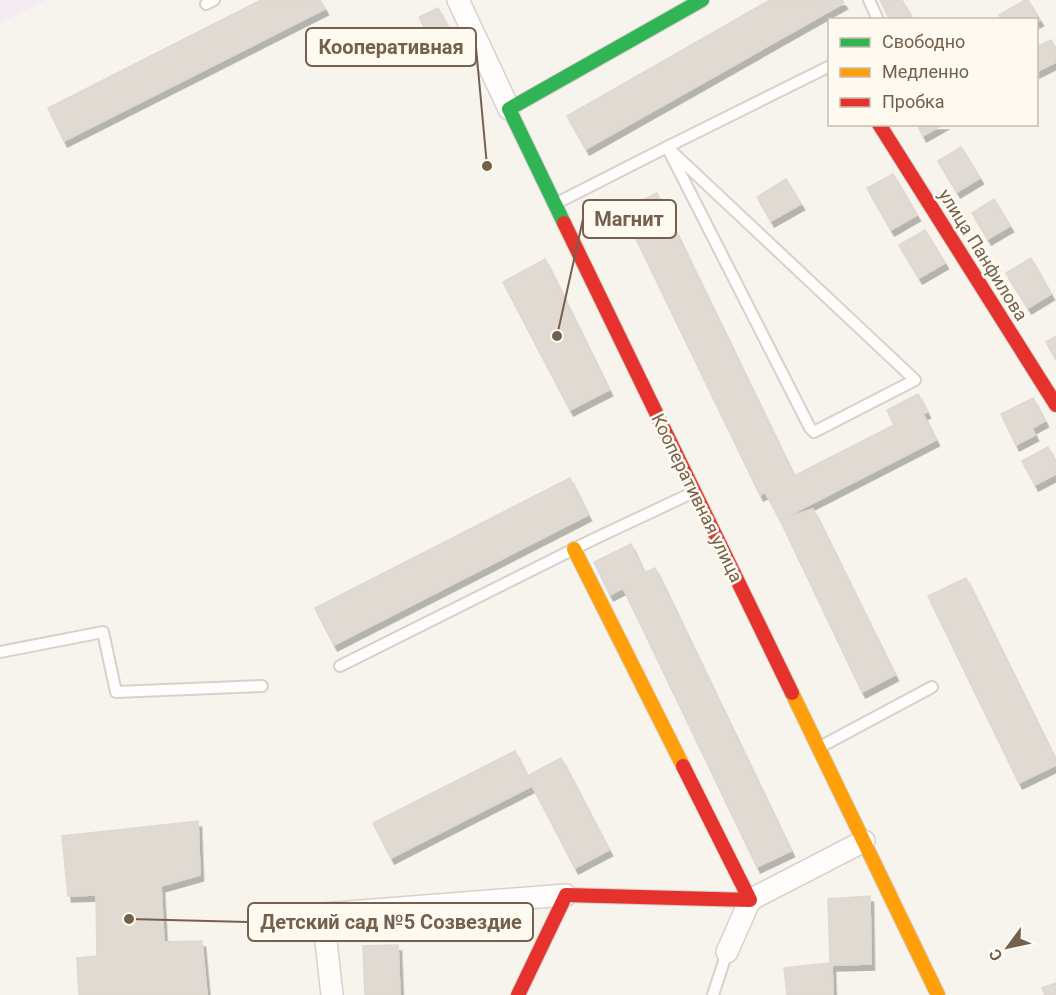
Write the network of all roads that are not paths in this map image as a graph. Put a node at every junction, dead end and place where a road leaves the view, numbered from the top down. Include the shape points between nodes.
1 (458, 0) edge
2 (702, 0) edge
3 (869, 0) edge
4 (877, 18) edge
5 (828, 67) edge
6 (509, 109) junction
7 (880, 126) edge
8 (667, 147) junction
9 (555, 204) junction
10 (1056, 405) edge
11 (694, 492) junction
12 (574, 549) junction
13 (0, 652) edge
14 (339, 666) dead end
15 (262, 686) dead end
16 (932, 687) dead end
17 (819, 747) junction
18 (864, 841) junction
19 (566, 895) junction
20 (750, 900) junction
21 (727, 951) joint
22 (332, 995) edge
23 (518, 995) edge
24 (713, 995) edge
25 (938, 995) edge

1 - 6 street, Кооперативная улица
2 - 6 street
3 - 4 lane
5 - 8 lane
6 - 9 street, Кооперативная улица
7 - 10 street, улица Панфилова
8 - 8 lane via 814,432 915,380
8 - 9 lane
9 - 11 street, Кооперативная улица
11 - 12 lane
11 - 17 street, Кооперативная улица
12 - 14 lane
12 - 20 street
13 - 15 lane via 103,632 116,692
16 - 17 lane
17 - 18 street, Кооперативная улица
18 - 20 street
18 - 25 street, Кооперативная улица
19 - 20 street
19 - 22 street via 323,914
19 - 23 street
20 - 21 street
21 - 24 lane

